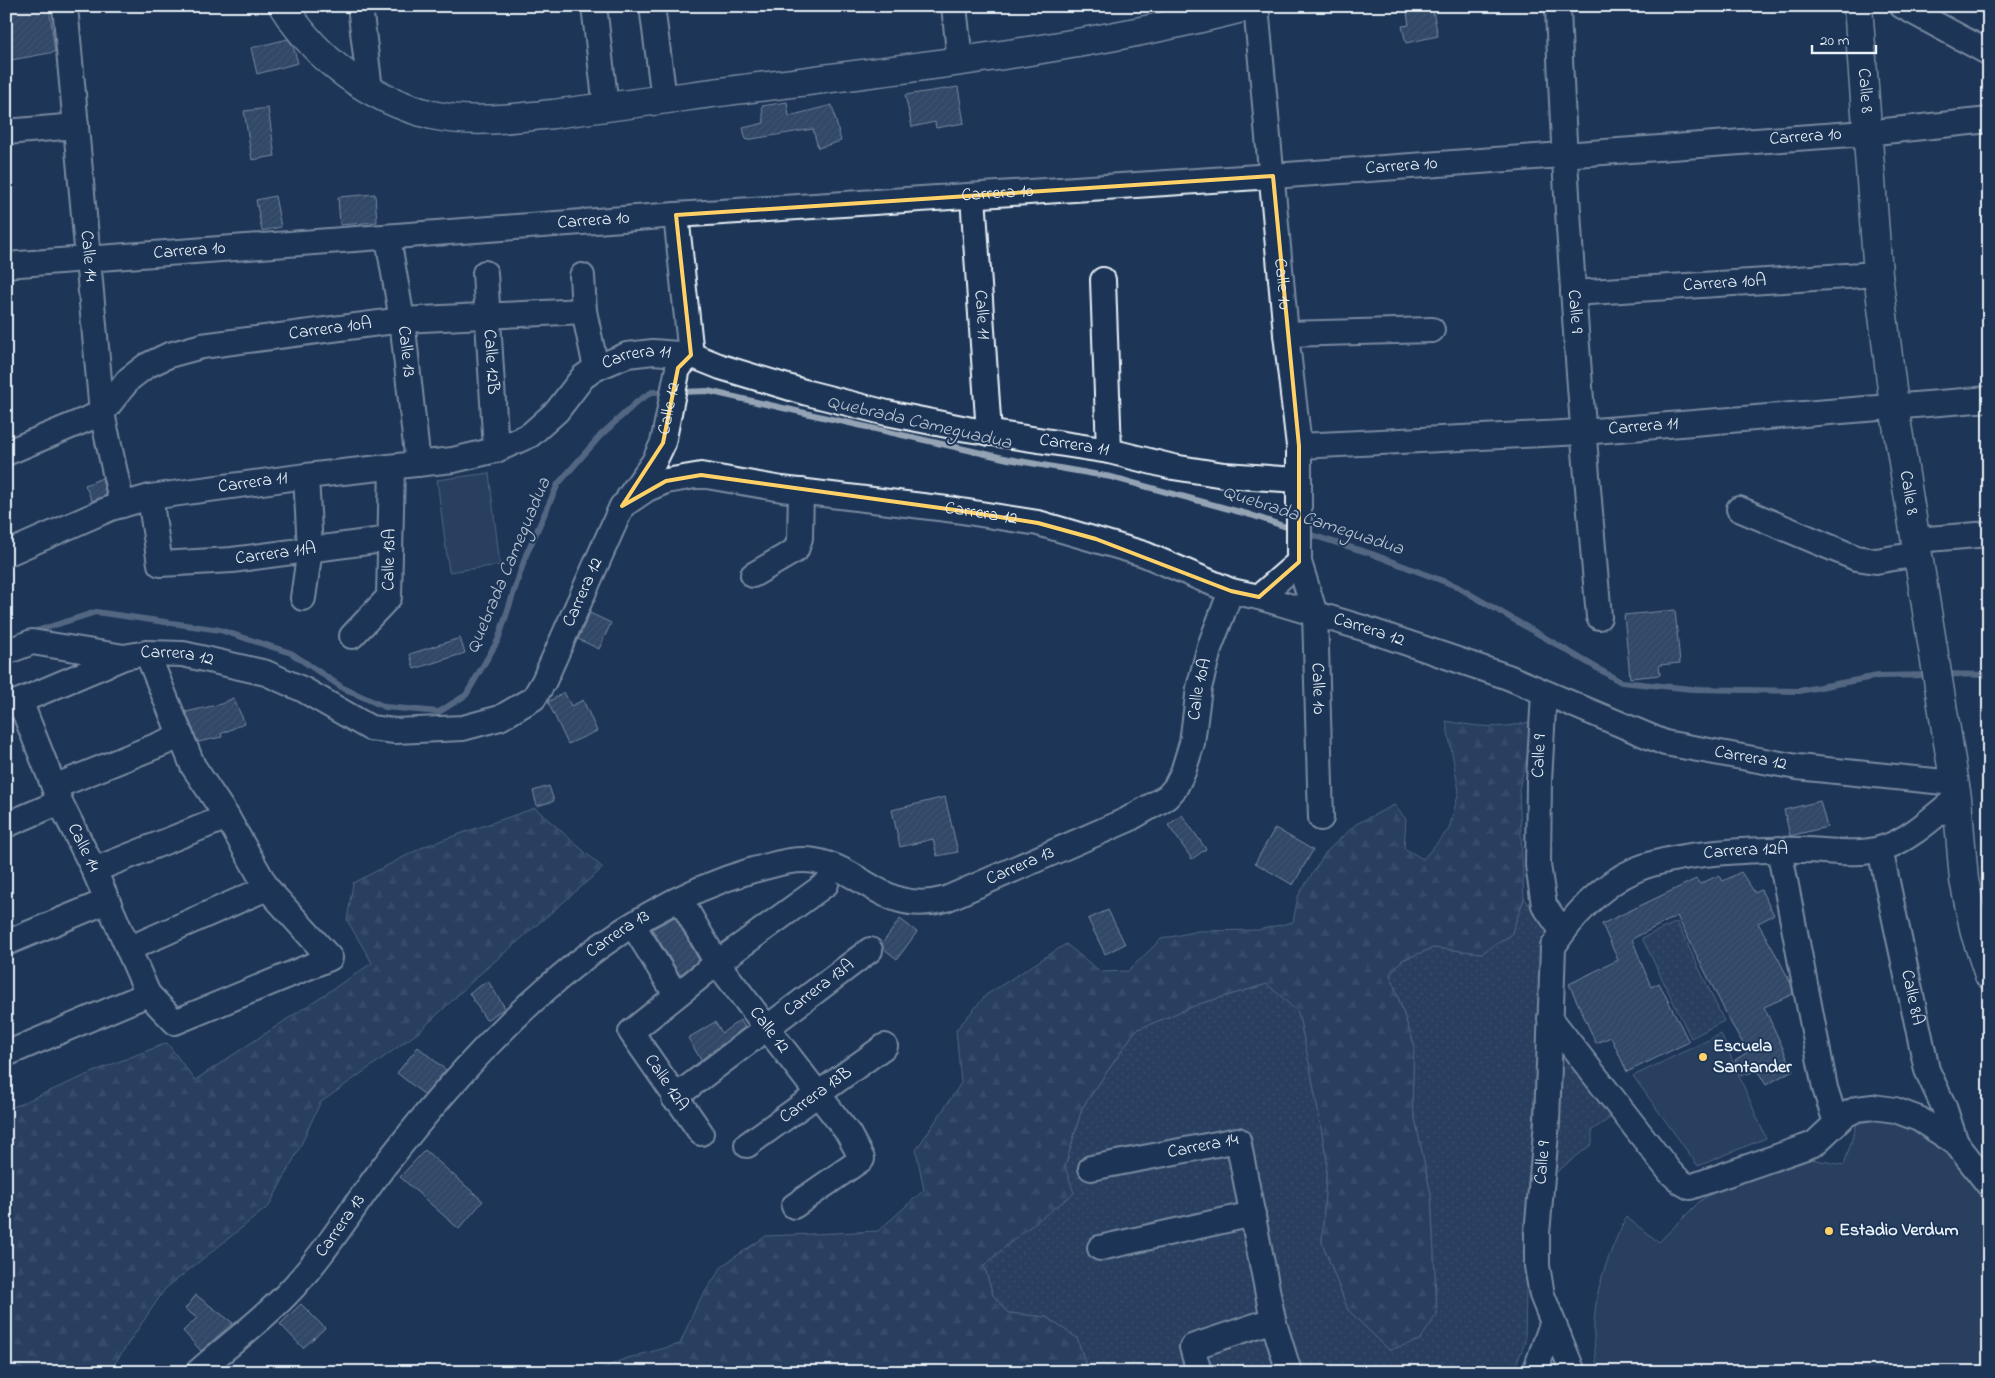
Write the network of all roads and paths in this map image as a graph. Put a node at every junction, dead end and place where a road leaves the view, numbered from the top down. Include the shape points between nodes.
1 (65, 6) edge
2 (283, 6) edge
3 (360, 6) edge
4 (594, 6) edge
5 (652, 6) edge
6 (954, 6) edge
7 (1558, 6) edge
8 (1858, 6) edge
9 (1902, 6) edge
10 (1248, 7) edge
11 (1989, 53) edge
12 (960, 61) junction
13 (370, 90) junction
14 (664, 100) junction
15 (606, 107) junction
16 (1989, 120) edge
17 (76, 126) junction
18 (6, 132) edge
19 (1866, 133) junction
20 (1563, 154) junction
21 (1273, 176) junction
22 (973, 196) junction
23 (676, 215) junction
24 (388, 238) junction
25 (88, 259) junction
26 (6, 265) edge
27 (485, 273) dead end
28 (1878, 274) junction
29 (582, 276) dead end
30 (1103, 280) dead end
31 (1573, 293) junction
32 (584, 311) junction
33 (487, 316) junction
34 (402, 320) junction
35 (1432, 330) dead end
36 (1286, 334) junction
37 (684, 361) junction
38 (596, 368) junction
39 (1989, 399) edge
40 (1894, 406) junction
41 (102, 413) junction
42 (1582, 432) junction
43 (989, 433) junction
44 (1299, 446) junction
45 (496, 450) junction
46 (1109, 452) junction
47 (6, 453) edge
48 (418, 464) junction
49 (392, 467) junction
50 (306, 476) junction
51 (1298, 480) junction
52 (800, 491) junction
53 (150, 497) junction
54 (122, 505) junction
55 (622, 506) junction
56 (1739, 509) dead end
57 (1989, 534) edge
58 (390, 539) junction
59 (1917, 547) junction
60 (310, 549) junction
61 (1299, 552) junction
62 (6, 554) edge
63 (753, 575) dead end
64 (1231, 591) junction
65 (1259, 596) junction
66 (303, 598) dead end
67 (1316, 614) junction
68 (1600, 617) dead end
69 (352, 636) dead end
70 (46, 645) junction
71 (6, 652) edge
72 (147, 653) junction
73 (124, 657) junction
74 (51, 688) junction
75 (1544, 693) junction
76 (13, 704) edge
77 (181, 736) junction
78 (1175, 788) joint
79 (1956, 790) junction
80 (57, 795) junction
81 (227, 817) junction
82 (1321, 818) dead end
83 (6, 825) edge
84 (1779, 849) junction
85 (1880, 849) junction
86 (94, 870) junction
87 (826, 884) dead end
88 (267, 888) junction
89 (680, 899) junction
90 (107, 901) junction
91 (633, 926) junction
92 (1558, 940) junction
93 (6, 943) edge
94 (128, 949) junction
95 (870, 950) dead end
96 (717, 964) junction
97 (1989, 975) edge
98 (148, 994) junction
99 (676, 995) junction
100 (1550, 1018) junction
101 (768, 1028) junction
102 (885, 1046) dead end
103 (6, 1054) edge
104 (818, 1094) junction
105 (674, 1098) junction
106 (1836, 1123) junction
107 (701, 1133) dead end
108 (1956, 1142) junction
109 (747, 1144) dead end
110 (1091, 1168) dead end
111 (1989, 1185) edge
112 (794, 1206) dead end
113 (1253, 1214) junction
114 (1100, 1248) dead end
115 (1273, 1320) junction
116 (1552, 1324) junction
117 (198, 1372) edge
118 (1199, 1372) edge
119 (1289, 1372) edge
120 (1535, 1372) edge
121 (1573, 1372) edge

1 - 17 street, Calle 14
2 - 13 main road via 319,54 340,72
3 - 13 street
4 - 15 street
5 - 14 street
6 - 12 street
7 - 20 street, Calle 9
8 - 19 main road, Calle 8
9 - 11 street
10 - 12 main road via 1141,32
10 - 21 street, Calle 10
12 - 14 main road
13 - 15 main road via 431,114 461,120 490,120
14 - 15 main road
16 - 19 street, Carrera 10
17 - 18 street
17 - 25 street, Calle 14
19 - 20 street, Carrera 10
19 - 28 main road, Calle 8
20 - 21 street, Carrera 10
20 - 31 street, Calle 9
21 - 22 street, Carrera 10
21 - 36 street, Calle 10
22 - 23 street, Carrera 10
22 - 43 street, Calle 11
23 - 24 street, Carrera 10
23 - 37 street, Calle 12
24 - 25 street, Carrera 10
24 - 34 street, Calle 13
25 - 26 street, Carrera 10
25 - 41 street, Calle 14
27 - 33 street, Calle 12B
28 - 31 street, Carrera 10A
28 - 40 main road, Calle 8
29 - 32 street
30 - 46 street
31 - 42 street, Calle 9
32 - 33 street, Carrera 10A
32 - 38 street
33 - 34 street, Carrera 10A
33 - 45 street, Calle 12B
34 - 41 street, Carrera 10A via 249,338 169,355 129,379
34 - 48 street, Calle 13
35 - 36 street
36 - 44 street, Calle 10
37 - 38 street, Carrera 11 via 653,352 627,355
37 - 43 street, Carrera 11 via 721,367 887,413
37 - 55 street, Calle 12 via 670,401 663,443 654,462
38 - 45 street, Carrera 11 via 583,377 557,411 530,435
39 - 40 street, Carrera 11
40 - 42 street, Carrera 11
40 - 59 main road, Calle 8
41 - 47 street
41 - 54 street, Calle 14
42 - 44 street, Carrera 11
42 - 68 street, Calle 9
43 - 46 street, Carrera 11
44 - 51 street, Calle 10
45 - 48 street, Carrera 11
46 - 51 street, Carrera 11 via 1224,475
48 - 49 street, Carrera 11
49 - 50 street, Carrera 11
49 - 58 street, Calle 13A
50 - 53 street, Carrera 11
50 - 60 street
51 - 61 street, Calle 10
52 - 55 street, Carrera 12 via 701,475 666,481
52 - 63 street via 800,538 796,550
52 - 64 street, Carrera 12 via 1038,523 1144,554
53 - 54 street, Carrera 11
53 - 60 street, Carrera 11A via 160,564 232,560
54 - 62 street, Carrera 11
55 - 72 street, Carrera 12 via 544,681 534,698 500,718 463,728 395,732 370,728 304,690 266,673 182,654
56 - 59 street via 1856,558 1876,561
57 - 59 street
58 - 60 street, Carrera 11A
58 - 69 street, Calle 13A via 389,597
59 - 79 main road, Calle 8
60 - 66 street
61 - 65 street
61 - 67 street, Calle 10
64 - 65 street, Carrera 12
64 - 78 street, Calle 10A via 1210,646 1199,688 1192,743
65 - 67 street, Carrera 12
67 - 75 street, Carrera 12 via 1508,677
67 - 82 street, Calle 10
70 - 71 street, Carrera 12 via 32,642
70 - 73 street, Carrera 12
70 - 74 street via 54,653 56,665
72 - 73 street, Carrera 12
72 - 77 street
73 - 74 street, Carrera 12
74 - 76 street, Carrera 12
75 - 79 street, Carrera 12 via 1665,743 1797,767
75 - 92 street, Calle 9 via 1538,781 1538,865 1544,905
76 - 80 street, Calle 14
77 - 80 street
77 - 81 street via 193,766
78 - 89 street, Carrera 13 via 1155,805 1127,820 946,899 927,904 890,897 816,861 799,860 716,882
79 - 85 street, Carrera 12A via 1900,841
79 - 97 main road, Calle 8 via 1964,880 1975,933
80 - 83 street
80 - 86 street, Calle 14
81 - 86 street
81 - 88 street
84 - 85 street, Carrera 12A via 1848,852
84 - 92 street, Carrera 12A via 1718,853 1659,862 1634,870 1595,898
84 - 106 street via 1825,1088
85 - 108 street, Calle 8A via 1928,1070
86 - 90 street, Calle 14
87 - 96 street
88 - 94 street
88 - 98 street, Calle 14 via 330,958 175,1022
89 - 91 street, Carrera 13
89 - 96 street, Calle 12
90 - 93 street
90 - 94 street, Calle 14
91 - 99 street
91 - 117 street, Carrera 13 via 571,967 537,995 440,1098 285,1296
92 - 100 street, Calle 9
94 - 98 street, Calle 14
95 - 101 street, Carrera 13A
96 - 99 street
96 - 101 street, Calle 12
98 - 103 street
99 - 105 street, Calle 12A via 631,1032
100 - 106 street via 1670,1172 1690,1187 1814,1144
100 - 116 street, Calle 9 via 1537,1266
101 - 104 street, Calle 12
101 - 105 street, Carrera 13A
102 - 104 street, Carrera 13B
104 - 109 street, Carrera 13B
104 - 112 street, Calle 12 via 848,1133 862,1159
105 - 107 street, Calle 12A
106 - 108 street via 1857,1109 1895,1110 1919,1119
108 - 111 street
110 - 113 street, Carrera 14 via 1238,1140
113 - 114 street
113 - 115 street, Carrera 14
115 - 118 street via 1192,1347
115 - 119 street, Carrera 14
116 - 120 street
116 - 121 street, Calle 9

